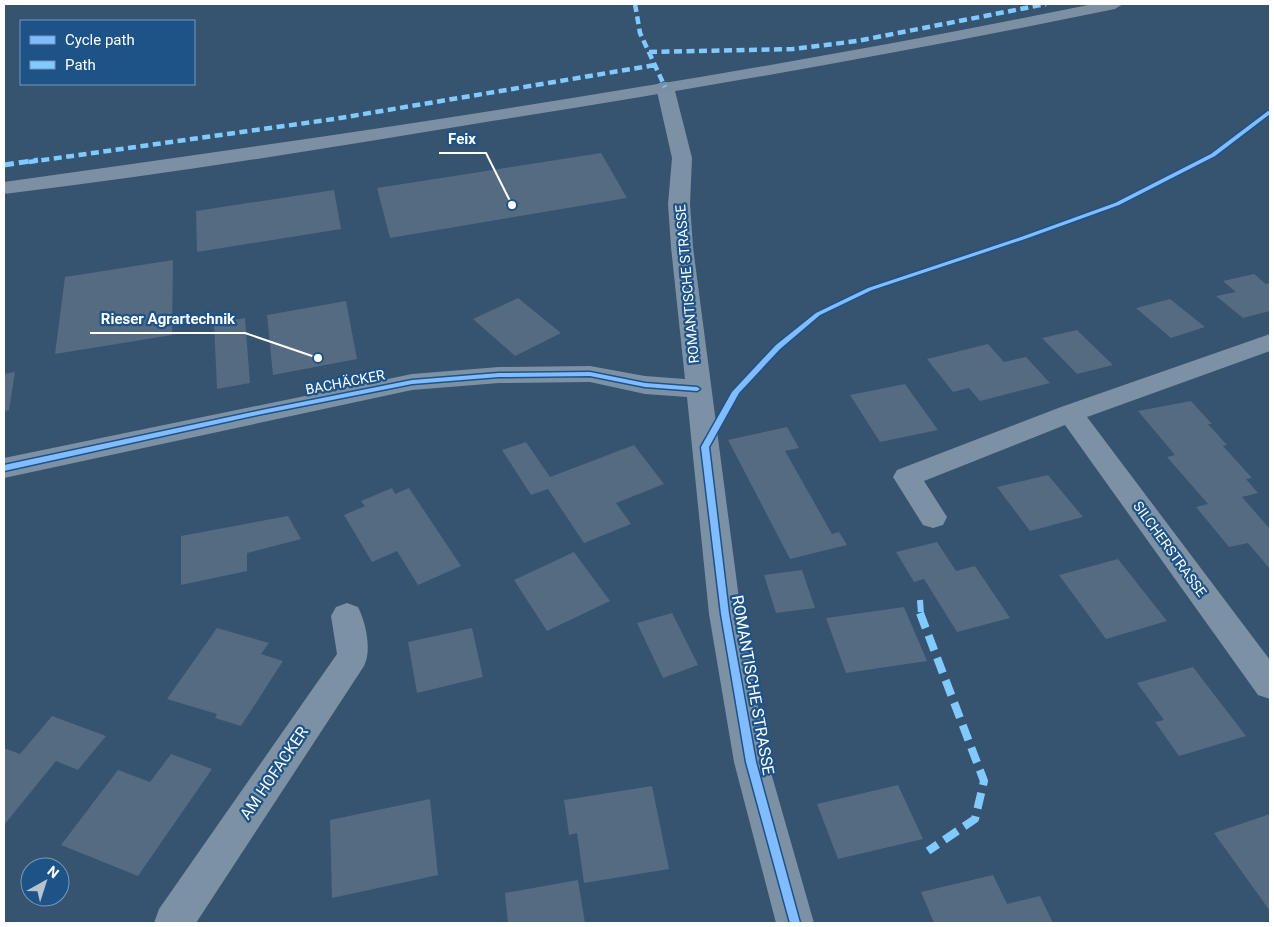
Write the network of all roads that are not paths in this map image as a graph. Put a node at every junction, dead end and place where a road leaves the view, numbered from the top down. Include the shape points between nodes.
1 (1115, 4) edge
2 (664, 88) junction
3 (4, 188) edge
4 (1270, 342) edge
5 (697, 389) junction
6 (1070, 413) junction
7 (4, 468) edge
8 (933, 517) dead end
9 (346, 616) dead end
10 (1270, 686) edge
11 (173, 923) edge
12 (796, 923) edge

1 - 2 main road
2 - 3 main road via 303,146
2 - 5 street, ROMANTISCHE STRASSE via 682,158 679,204
4 - 6 street
5 - 7 street, BACHÄCKER via 645,385 590,374 498,375 412,382
5 - 12 street, ROMANTISCHE STRASSE via 725,614 751,762
6 - 8 street via 907,477
6 - 10 street, SILCHERSTRASSE
9 - 11 street, AM HOFACKER via 353,656

